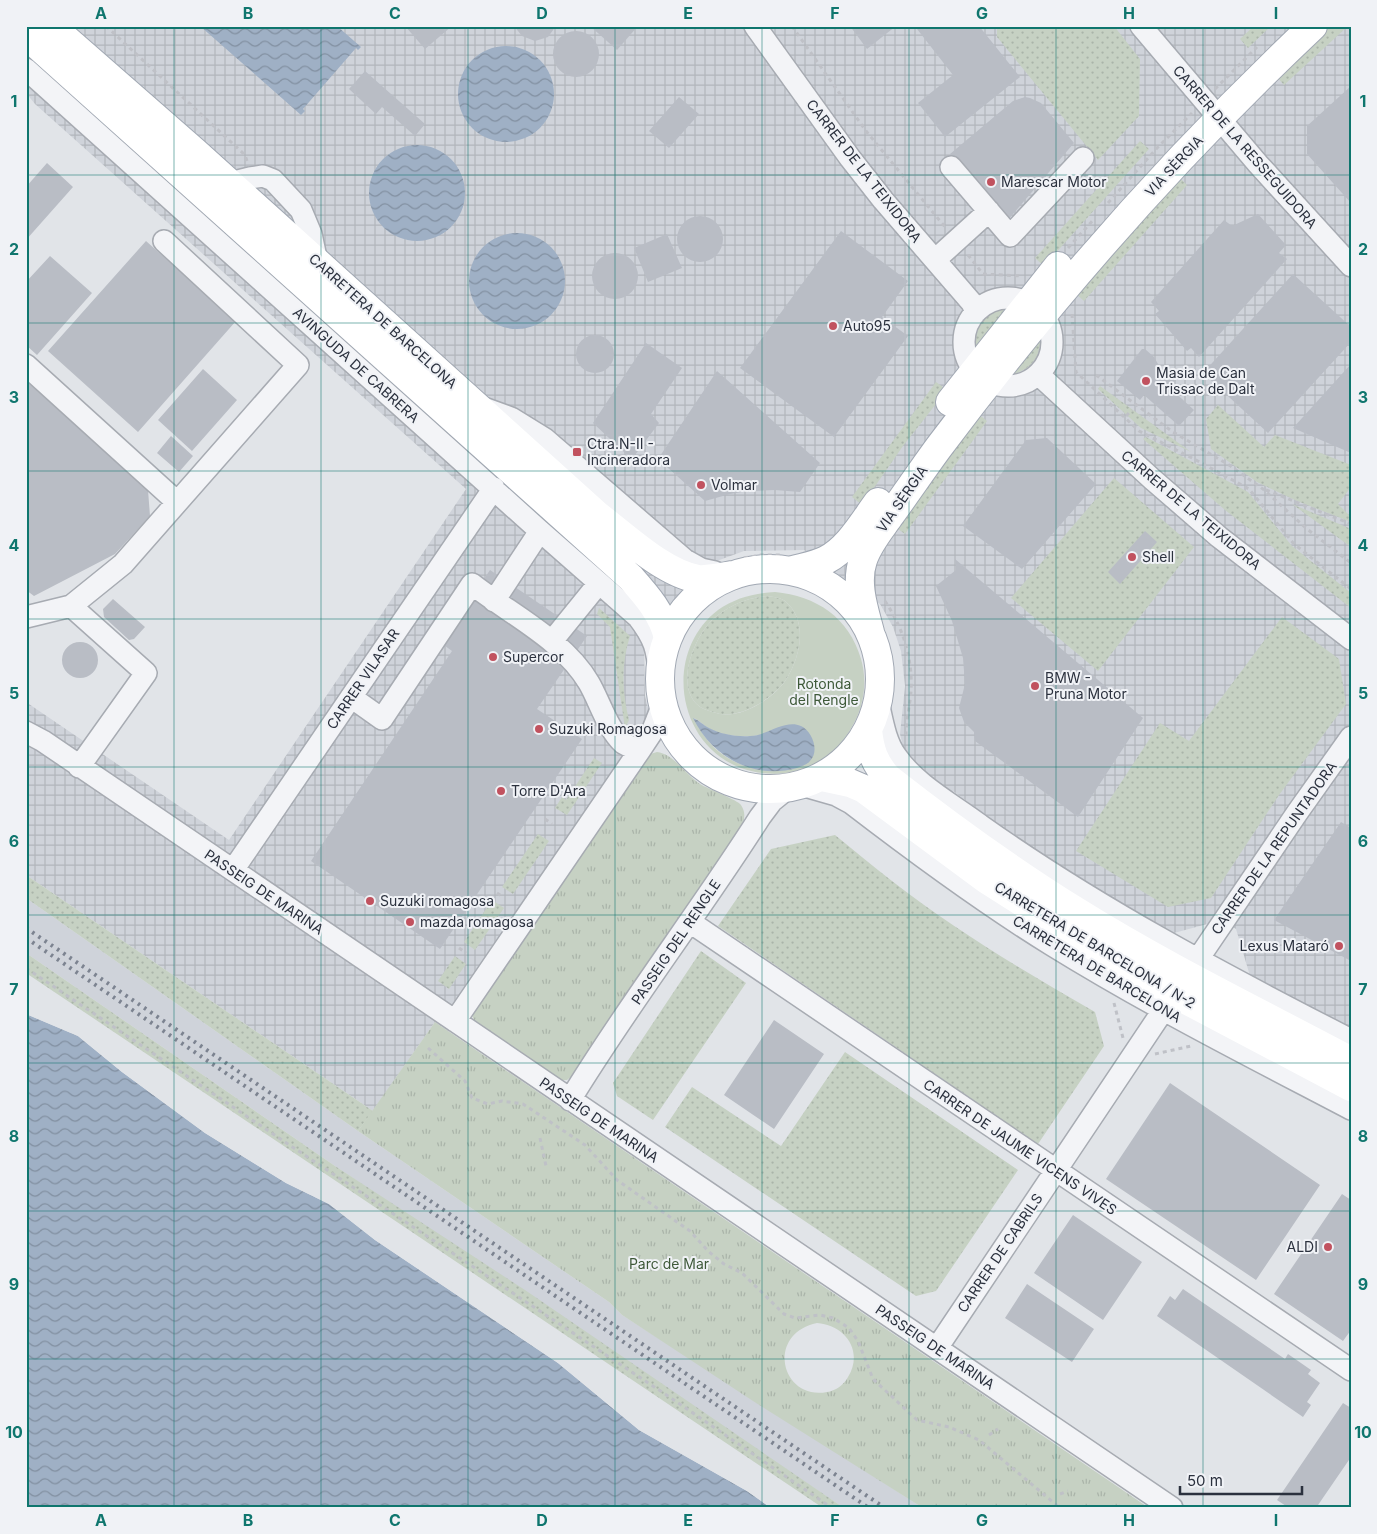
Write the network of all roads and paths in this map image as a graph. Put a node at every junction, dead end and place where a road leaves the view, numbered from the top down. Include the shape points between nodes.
1 (51, 26) edge
2 (106, 26) edge
3 (755, 26) edge
4 (792, 26) edge
5 (1141, 26) edge
6 (1286, 26) edge
7 (1314, 26) edge
8 (26, 35) edge
9 (26, 69) edge
10 (1212, 112) junction
11 (1083, 158) dead end
12 (951, 167) dead end
13 (242, 180) junction
14 (989, 211) junction
15 (164, 241) dead end
16 (956, 241) junction
17 (935, 260) junction
18 (1351, 266) edge
19 (1042, 300) junction
20 (976, 312) junction
21 (26, 365) edge
22 (1038, 374) junction
23 (982, 375) junction
24 (1096, 375) dead end
25 (1132, 410) dead end
26 (1126, 416) dead end
27 (494, 488) junction
28 (1263, 489) junction
29 (177, 502) junction
30 (1351, 524) edge
31 (540, 531) junction
32 (1351, 563) edge
33 (793, 570) junction
34 (732, 574) junction
35 (599, 583) junction
36 (1351, 589) edge
37 (884, 600) dead end
38 (494, 601) junction
39 (71, 606) junction
40 (26, 617) edge
41 (870, 632) junction
42 (668, 638) junction
43 (1351, 639) edge
44 (552, 641) junction
45 (660, 676) junction
46 (352, 697) junction
47 (878, 702) junction
48 (663, 704) junction
49 (868, 730) junction
50 (26, 732) edge
51 (1351, 737) edge
52 (908, 743) dead end
53 (640, 750) junction
54 (79, 767) junction
55 (803, 783) junction
56 (545, 819) dead end
57 (552, 824) dead end
58 (233, 870) junction
59 (497, 893) dead end
60 (503, 897) dead end
61 (690, 922) junction
62 (460, 948) dead end
63 (466, 953) dead end
64 (1198, 959) junction
65 (26, 968) edge
66 (1164, 1009) junction
67 (455, 1021) junction
68 (1351, 1040) edge
69 (428, 1048) dead end
70 (1351, 1061) edge
71 (1351, 1087) edge
72 (570, 1100) junction
73 (1351, 1109) edge
74 (540, 1138) dead end
75 (546, 1166) dead end
76 (1056, 1171) junction
77 (937, 1348) junction
78 (1351, 1370) edge
79 (998, 1429) dead end
80 (989, 1435) dead end
81 (1068, 1491) dead end
82 (1060, 1494) dead end
83 (832, 1508) edge
84 (1060, 1508) edge
85 (1172, 1508) edge

1 - 13 main road, CARRETERA DE BARCELONA
2 - 13 path via 244,155
3 - 17 street, CARRER DE LA TEIXIDORA via 850,158
4 - 16 path via 866,131
5 - 10 street, CARRER DE LA RESSEGUIDORA
6 - 10 main road, VIA SÈRGIA
7 - 10 main road, VIA SÈRGIA
8 - 42 main road, CARRETERA DE BARCELONA via 631,578 665,625
9 - 27 street, AVINGUDA DE CABRERA
10 - 18 street, CARRER DE LA RESSEGUIDORA
10 - 19 main road, VIA SÈRGIA via 1117,227
11 - 14 street via 1010,236
12 - 14 street
13 - 34 main road, CARRETERA DE BARCELONA via 317,262 597,514 680,574 699,579
14 - 16 street
15 - 29 street via 298,365
16 - 17 street
16 - 19 path via 983,274 1033,277
17 - 20 street, CARRER DE LA TEIXIDORA
19 - 20 street via 1006,298 995,300
19 - 22 street via 1052,339 1051,352
19 - 23 main road, VIA SÈRGIA
19 - 36 path via 1072,310 1076,372 1139,431 1249,490 1294,544
20 - 23 street via 965,334 965,346 968,358
21 - 29 street
22 - 23 street via 1020,384 999,385
22 - 43 street, CARRER DE LA TEIXIDORA via 1219,537
23 - 33 main road, VIA SÈRGIA via 844,546 827,560
23 - 41 main road, VIA SÈRGIA via 927,464 867,550 860,569 860,582
24 - 28 path via 1173,432
25 - 26 path
27 - 31 street, AVINGUDA DE CABRERA
27 - 46 street, CARRER VILASAR
28 - 30 path
28 - 32 path
29 - 39 street via 123,564
31 - 35 street, AVINGUDA DE CABRERA
31 - 38 street
33 - 34 main road via 772,568
33 - 41 main road via 825,582 839,592
34 - 42 main road via 700,593 676,621
35 - 44 street
35 - 45 street, AVINGUDA DE CABRERA via 638,617 650,633
37 - 52 path via 898,624 911,669 906,720
38 - 44 street
38 - 46 street via 472,584 382,719
39 - 40 street
39 - 54 street via 146,672
41 - 47 main road via 881,678
42 - 45 main road
44 - 53 street via 588,681 608,723 623,743
45 - 48 main road
46 - 58 street, CARRER VILASAR
47 - 49 main road
47 - 64 street via 894,754 917,778 1007,844 1086,896
48 - 53 street via 652,732
48 - 55 main road via 677,738 701,765 717,775 742,785 769,789
49 - 55 main road via 844,761
49 - 70 main road, CARRETERA DE BARCELONA / N-2 via 873,756 888,778 1002,864 1139,947
50 - 54 street, PASSEIG DE MARINA
51 - 64 street, CARRER DE LA REPUNTADORA
53 - 67 street
54 - 58 street, PASSEIG DE MARINA
55 - 61 street, PASSEIG DEL RENGLE via 772,801
55 - 66 street, CARRETERA DE BARCELONA via 851,803 995,908
55 - 71 main road, CARRETERA DE BARCELONA / N-2 via 850,782 864,789 987,880 1066,931 1178,996
56 - 57 path
58 - 67 street, PASSEIG DE MARINA
59 - 60 path
61 - 72 street, PASSEIG DEL RENGLE
61 - 76 street, CARRER DE JAUME VICENS VIVES
62 - 63 path
64 - 68 street
65 - 83 path
66 - 73 street, CARRETERA DE BARCELONA
66 - 76 street, CARRER DE CABRILS
67 - 72 street, PASSEIG DE MARINA
69 - 84 path via 465,1081 472,1098 488,1104 502,1101 523,1104 585,1145 617,1180 690,1231 708,1251 742,1273 784,1314 795,1318 820,1315 834,1318 849,1328 858,1341 873,1379 917,1420 949,1427 979,1440
72 - 77 street, PASSEIG DE MARINA
74 - 75 path
76 - 77 street, CARRER DE CABRILS
76 - 78 street, CARRER DE JAUME VICENS VIVES
77 - 85 street, PASSEIG DE MARINA
79 - 80 path
81 - 82 path

